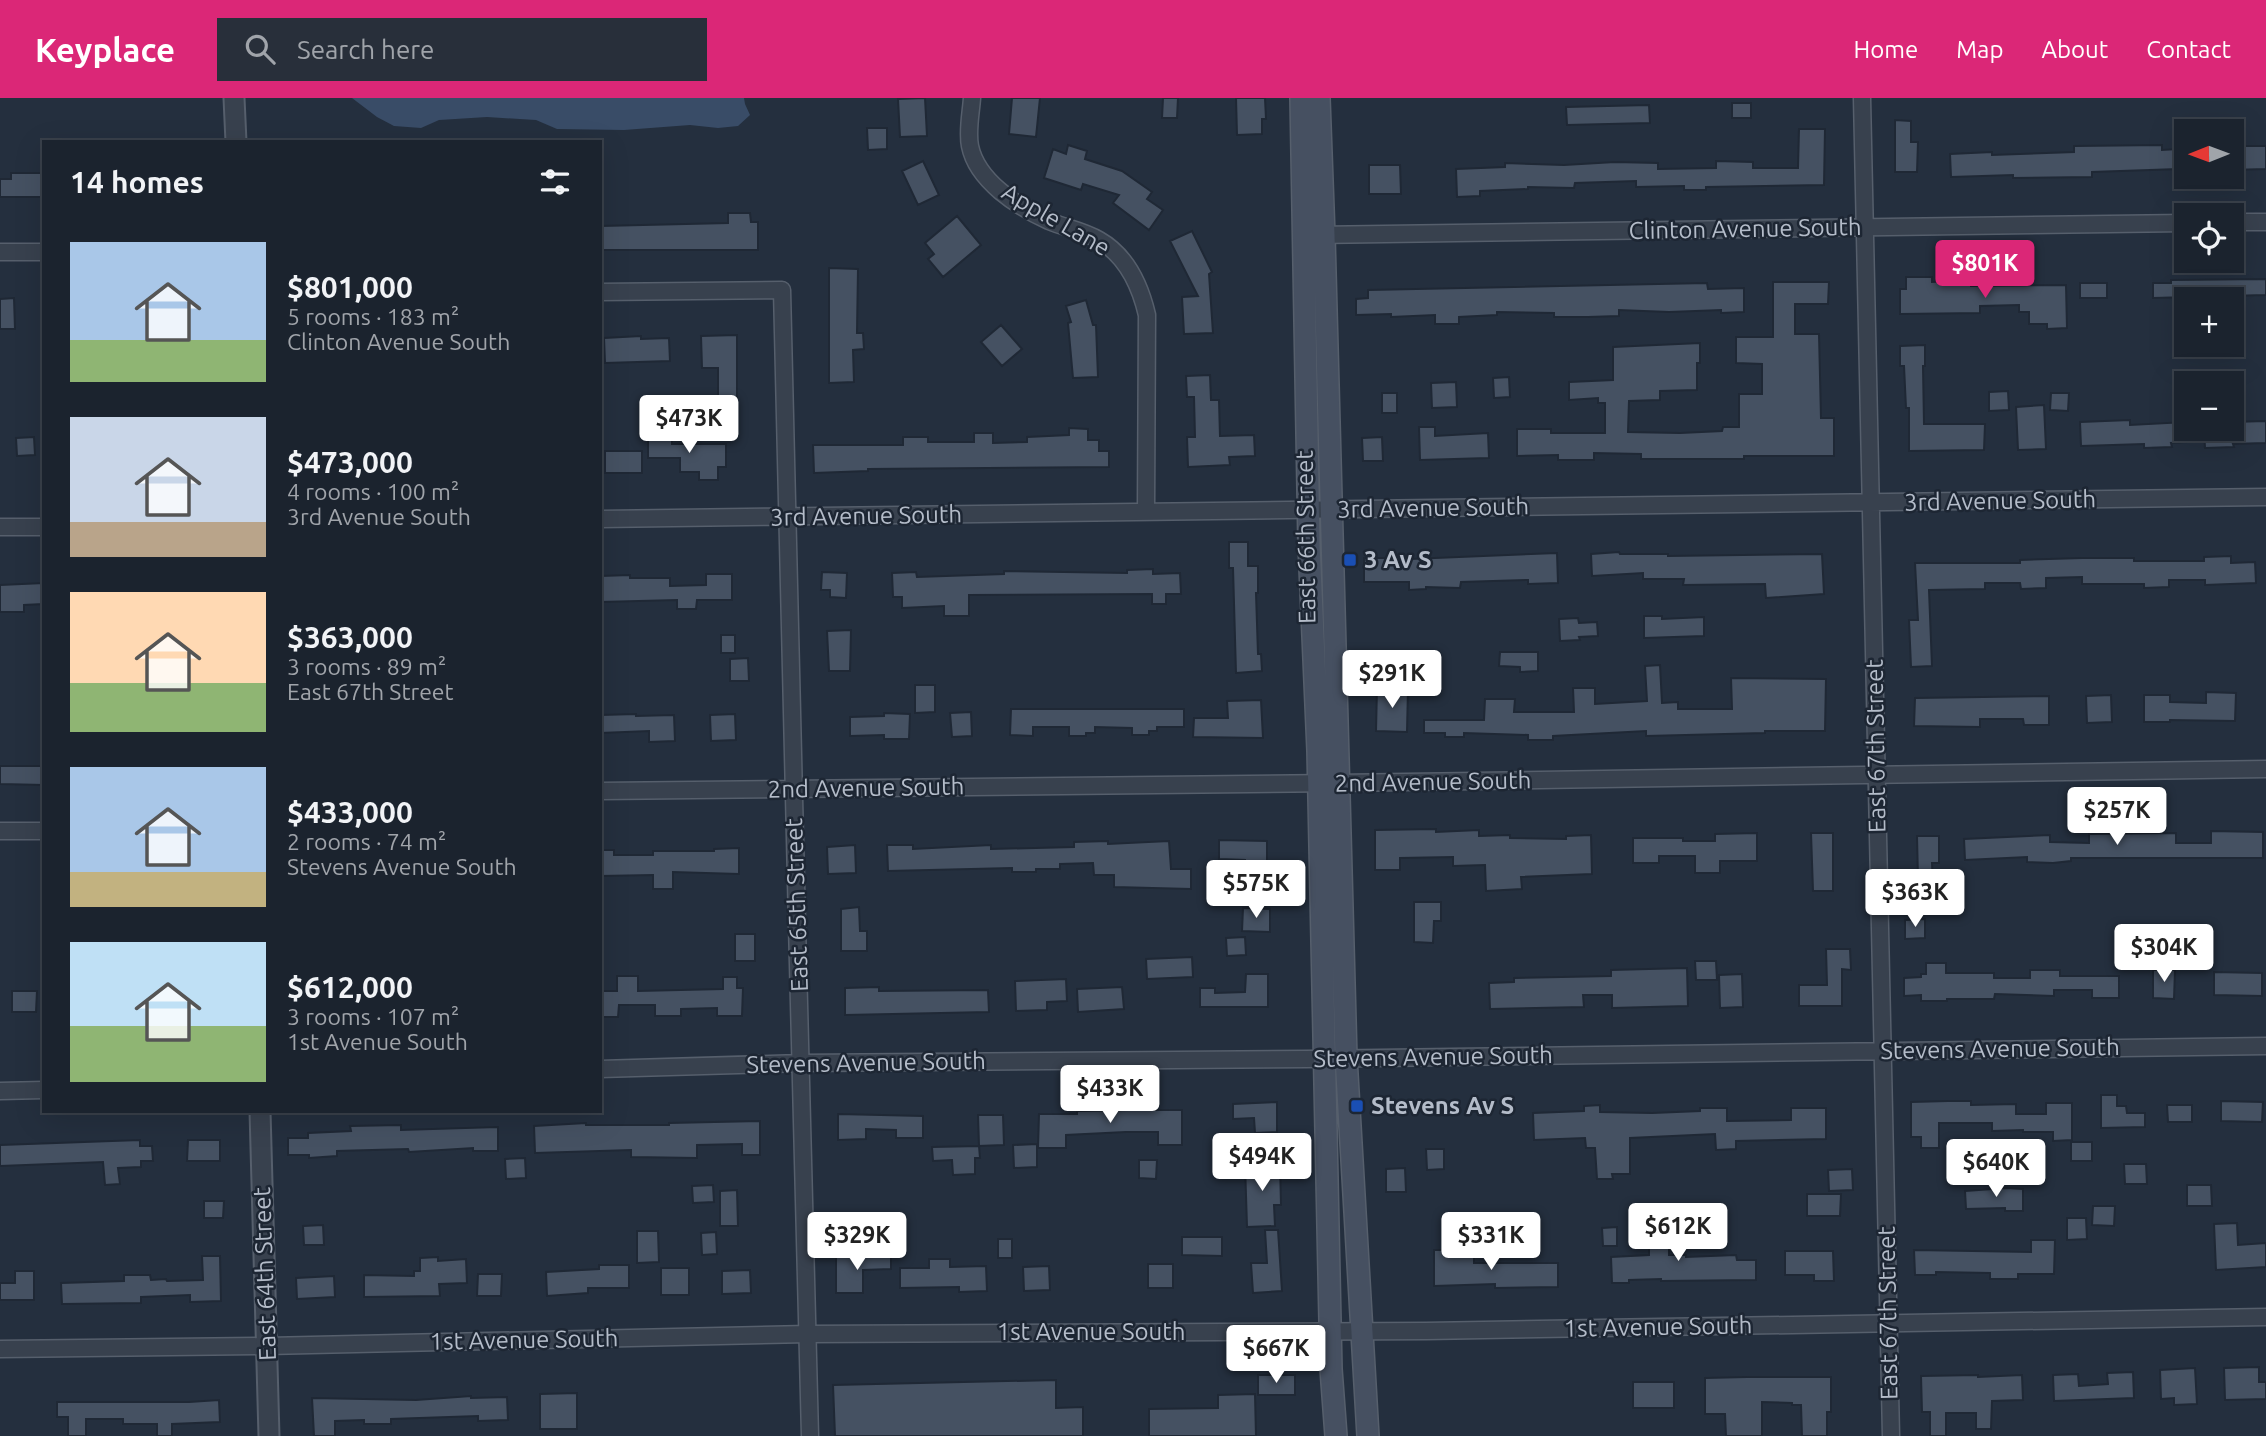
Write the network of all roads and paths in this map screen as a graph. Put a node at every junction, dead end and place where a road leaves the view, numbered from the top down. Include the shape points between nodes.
1 (234, 98) edge
2 (972, 98) edge
3 (1301, 98) edge
4 (1319, 98) edge
5 (1861, 98) edge
6 (236, 140) edge
7 (2244, 222) edge
8 (2266, 222) edge
9 (2174, 223) edge
10 (1864, 228) junction
11 (1314, 235) junction
12 (0, 252) edge
13 (42, 252) edge
14 (602, 292) edge
15 (2266, 497) edge
16 (1870, 502) junction
17 (1332, 509) junction
18 (1309, 510) junction
19 (1146, 512) junction
20 (785, 517) junction
21 (602, 519) edge
22 (0, 527) edge
23 (42, 527) edge
24 (2266, 769) edge
25 (1877, 775) junction
26 (1328, 783) junction
27 (794, 789) junction
28 (602, 791) edge
29 (0, 831) edge
30 (42, 831) edge
31 (2266, 1045) edge
32 (1883, 1051) junction
33 (1346, 1058) junction
34 (1323, 1059) junction
35 (802, 1063) junction
36 (602, 1069) edge
37 (42, 1090) edge
38 (0, 1091) edge
39 (260, 1113) edge
40 (2266, 1317) edge
41 (1889, 1324) junction
42 (1362, 1329) junction
43 (1330, 1331) junction
44 (808, 1334) junction
45 (267, 1346) junction
46 (0, 1349) edge
47 (269, 1436) edge
48 (810, 1436) edge
49 (1336, 1436) edge
50 (1368, 1436) edge
51 (1891, 1436) edge

1 - 6 street
2 - 19 street, Apple Lane via 969,144 982,174 1021,205 1101,241 1132,273 1142,294 1147,315
3 - 11 main road, East 66th Street
4 - 11 main road, East 66th Street
5 - 10 street, East 67th Street
7 - 8 street
9 - 10 street, Clinton Avenue South
10 - 11 street, Clinton Avenue South
10 - 16 street, East 67th Street
11 - 17 main road, East 66th Street
11 - 18 main road, East 66th Street
12 - 13 street
14 - 20 street, East 65th Street via 782,290
15 - 16 street, 3rd Avenue South
16 - 17 street, 3rd Avenue South
16 - 25 street, East 67th Street
17 - 18 street, 3rd Avenue South
17 - 26 main road, East 66th Street
18 - 19 street, 3rd Avenue South
18 - 26 main road, East 66th Street
19 - 20 street, 3rd Avenue South
20 - 21 street, 3rd Avenue South
20 - 27 street, East 65th Street
22 - 23 street
24 - 25 street, 2nd Avenue South
25 - 26 street, 2nd Avenue South
25 - 32 street, East 67th Street
26 - 27 street, 2nd Avenue South
26 - 33 main road, East 66th Street
26 - 34 main road, East 66th Street
27 - 28 street, 2nd Avenue South
27 - 35 street, East 65th Street
29 - 30 street
31 - 32 street, Stevens Avenue South
32 - 33 street, Stevens Avenue South
32 - 41 street, East 67th Street
33 - 34 street, Stevens Avenue South
33 - 42 main road, East 66th Street
34 - 35 street, Stevens Avenue South
34 - 43 main road, East 66th Street
35 - 36 street, Stevens Avenue South
35 - 44 street, East 65th Street
37 - 38 street
39 - 45 street, East 64th Street
40 - 41 street, 1st Avenue South
41 - 42 street, 1st Avenue South
41 - 51 street, East 67th Street
42 - 43 street, 1st Avenue South
42 - 50 main road, East 66th Street
43 - 44 street, 1st Avenue South
43 - 49 main road, East 66th Street
44 - 45 street, 1st Avenue South
44 - 48 street, East 65th Street
45 - 46 street, 1st Avenue South
45 - 47 street, East 64th Street

